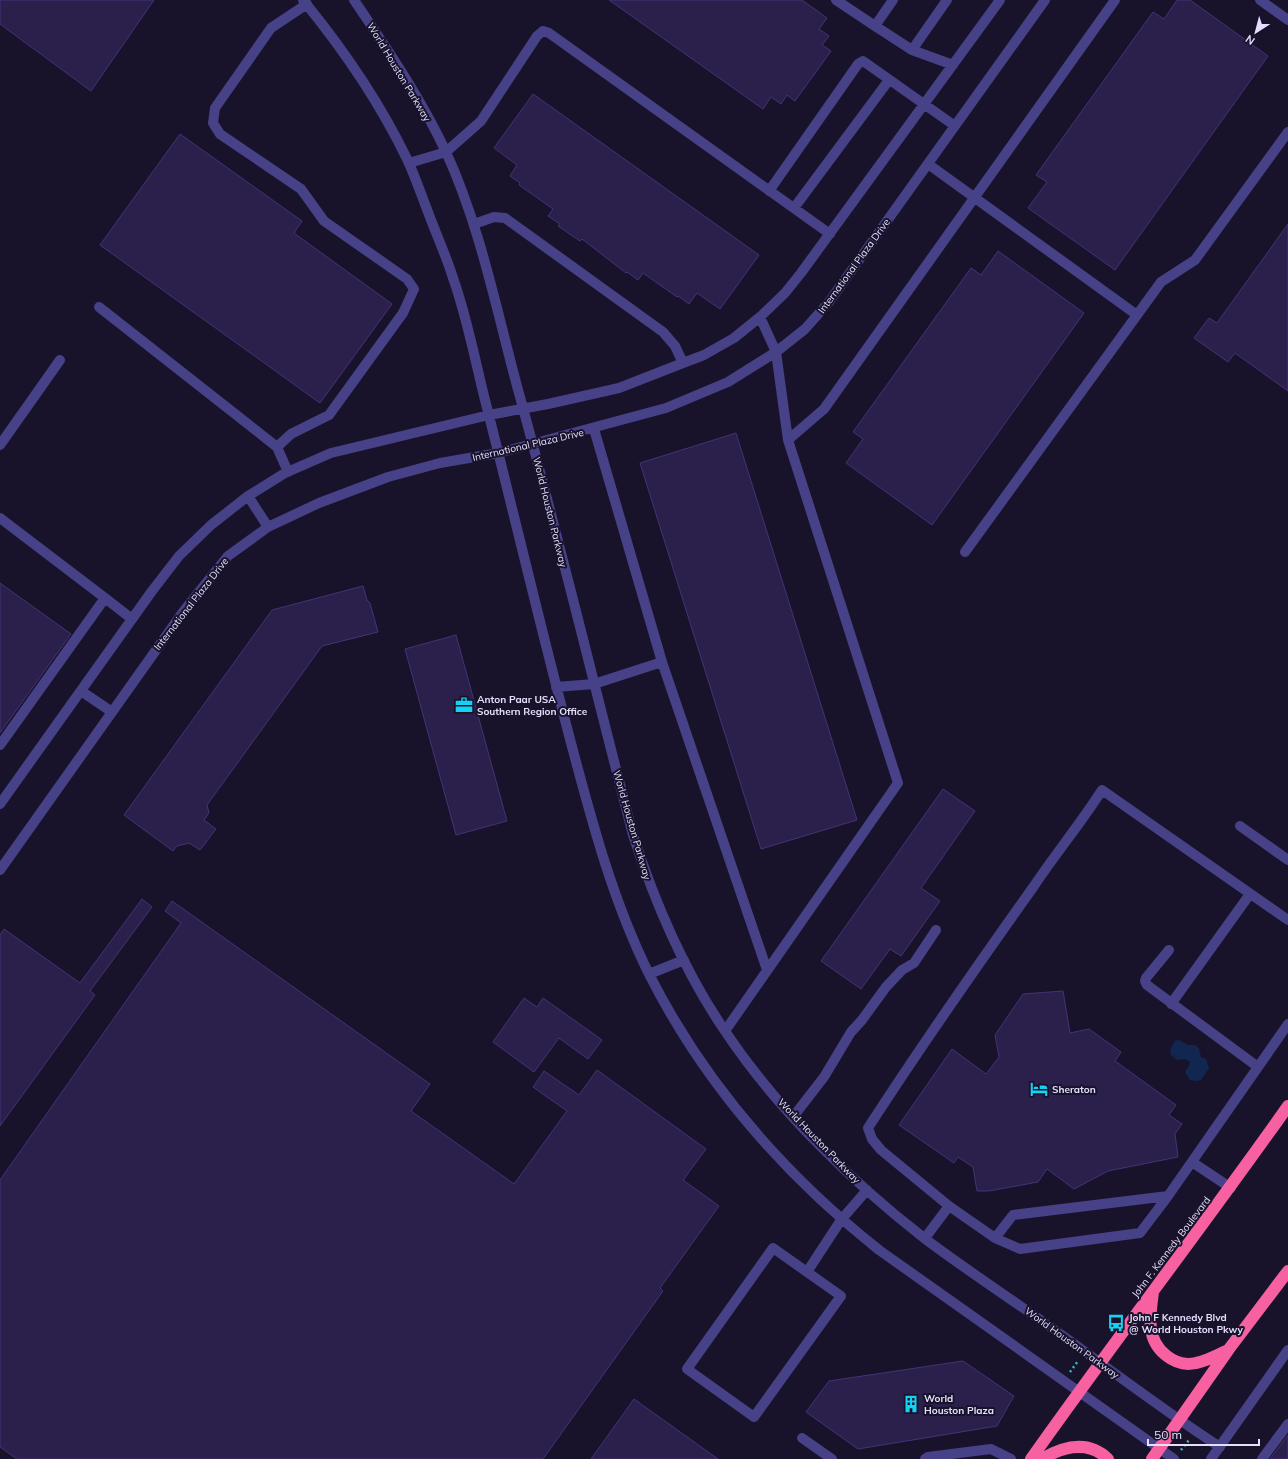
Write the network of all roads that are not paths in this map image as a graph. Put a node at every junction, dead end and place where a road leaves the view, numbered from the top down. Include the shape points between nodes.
1 (354, 0) edge
2 (836, 0) edge
3 (893, 0) edge
4 (947, 0) edge
5 (1000, 0) edge
6 (1045, 0) edge
7 (1115, 0) edge
8 (1260, 0) edge
9 (305, 2) edge
10 (1288, 20) edge
11 (875, 26) junction
12 (912, 50) junction
13 (953, 65) junction
14 (889, 80) junction
15 (924, 105) junction
16 (955, 126) junction
17 (1288, 132) edge
18 (446, 152) junction
19 (409, 163) junction
20 (928, 164) junction
21 (769, 191) junction
22 (974, 198) junction
23 (794, 208) junction
24 (474, 224) junction
25 (830, 234) junction
26 (99, 307) dead end
27 (1137, 315) junction
28 (760, 317) junction
29 (776, 352) junction
30 (60, 360) dead end
31 (683, 363) junction
32 (524, 409) junction
33 (489, 415) junction
34 (594, 429) junction
35 (788, 440) junction
36 (0, 445) edge
37 (533, 445) junction
38 (277, 447) junction
39 (498, 454) junction
40 (288, 472) junction
41 (248, 496) junction
42 (0, 518) edge
43 (268, 526) junction
44 (965, 552) dead end
45 (105, 598) junction
46 (132, 619) junction
47 (662, 662) junction
48 (594, 684) junction
49 (556, 687) junction
50 (81, 691) junction
51 (112, 712) junction
52 (0, 745) edge
53 (0, 804) edge
54 (1240, 826) dead end
55 (1288, 860) edge
56 (0, 870) edge
57 (1250, 894) junction
58 (1288, 920) edge
59 (936, 930) dead end
60 (1169, 950) dead end
61 (684, 960) junction
62 (767, 970) junction
63 (649, 974) junction
64 (1171, 1004) junction
65 (1288, 1024) edge
66 (724, 1031) junction
67 (1258, 1067) junction
68 (1288, 1106) edge
69 (793, 1117) junction
70 (1192, 1162) junction
71 (1231, 1188) junction
72 (867, 1190) junction
73 (1168, 1196) junction
74 (949, 1206) junction
75 (841, 1220) junction
76 (925, 1238) junction
77 (995, 1238) junction
78 (1288, 1271) edge
79 (807, 1272) junction
80 (1154, 1290) junction
81 (1229, 1349) junction
82 (1288, 1350) edge
83 (1101, 1363) junction
84 (1078, 1392) junction
85 (1179, 1421) junction
86 (1288, 1424) edge
87 (802, 1438) dead end
88 (1220, 1447) junction
89 (1159, 1449) junction
90 (832, 1459) edge
91 (925, 1459) edge
92 (1011, 1459) edge
93 (1031, 1459) edge
94 (1042, 1459) edge
95 (1108, 1459) edge
96 (1152, 1459) edge
97 (1174, 1459) edge
98 (1211, 1459) edge
99 (1262, 1459) edge

1 - 18 street, World Houston Parkway via 388,49
2 - 11 street
3 - 11 street
4 - 12 street
5 - 13 street
6 - 16 street, International Plaza Drive
7 - 22 street
8 - 10 street
9 - 19 street via 344,52 378,104
9 - 38 street via 271,28 215,108 213,123 220,134 301,189 324,221 407,279 414,289 403,313 329,415 291,434
11 - 12 street
12 - 13 street
13 - 15 street
14 - 15 street
14 - 21 street via 867,63 863,61 858,64
14 - 23 street
15 - 16 street
15 - 25 street
16 - 20 street, International Plaza Drive
17 - 27 street via 1195,260 1161,282
18 - 19 street
18 - 21 street via 481,121 543,31
18 - 24 street, World Houston Parkway
19 - 33 street via 454,279
20 - 22 street
20 - 29 street, International Plaza Drive via 829,302 805,329
21 - 23 street
22 - 27 street
22 - 35 street via 824,409
23 - 25 street
24 - 31 street via 494,217 505,218 663,332 675,346
24 - 32 street, World Houston Parkway
25 - 28 street via 785,293
26 - 38 street
27 - 44 street
28 - 29 street
28 - 31 street via 734,338 704,355
29 - 34 street, International Plaza Drive via 728,382 673,405
29 - 35 street
30 - 36 street
31 - 32 street via 619,388
32 - 33 street
32 - 37 street, World Houston Parkway
33 - 39 street
33 - 40 street via 331,453
34 - 37 street, International Plaza Drive
34 - 47 street
35 - 62 street via 898,783
37 - 39 street, International Plaza Drive
37 - 48 street, World Houston Parkway
38 - 40 street
39 - 43 street, International Plaza Drive via 440,463 388,477 319,503
39 - 49 street
40 - 41 street
41 - 43 street
41 - 46 street via 211,525 179,556
42 - 45 street
43 - 51 street, International Plaza Drive via 228,556 183,612
45 - 46 street
45 - 52 street
46 - 50 street
47 - 48 street
47 - 62 street
48 - 49 street
48 - 61 street, World Houston Parkway via 633,834 650,888
49 - 63 street via 592,823 612,885
50 - 51 street
50 - 53 street
51 - 56 street, International Plaza Drive
54 - 55 street
57 - 58 street
57 - 64 street
57 - 74 street via 1102,790 1078,828 1049,864 940,1019 868,1128 872,1139 881,1150
59 - 69 street via 914,962 902,970 886,987 851,1032 824,1076
60 - 64 street via 1145,981
61 - 63 street
61 - 66 street, World Houston Parkway
62 - 66 street
63 - 75 street via 699,1061 732,1104 770,1149
64 - 67 street
65 - 67 street
66 - 69 street, World Houston Parkway
67 - 70 street
68 - 71 highway, John F. Kennedy Boulevard
69 - 72 street, World Houston Parkway
70 - 71 street
70 - 73 street
71 - 80 highway, John F. Kennedy Boulevard
72 - 75 street
72 - 76 street, World Houston Parkway
73 - 77 street via 1013,1215
73 - 77 street via 1140,1233 1020,1249
74 - 76 street
74 - 77 street
75 - 79 street
75 - 84 street
76 - 83 street, World Houston Parkway
78 - 81 highway
79 - 79 street via 773,1248 687,1369 754,1417 841,1296
80 - 81 highway via 1151,1329 1158,1347 1167,1356 1180,1363 1196,1363
80 - 83 highway, John F. Kennedy Boulevard
81 - 85 highway
82 - 88 street
83 - 84 highway, John F. Kennedy Boulevard
83 - 85 street, World Houston Parkway
84 - 89 street
84 - 93 highway, John F. Kennedy Boulevard
85 - 88 street, World Houston Parkway
85 - 89 highway
86 - 99 street
87 - 90 street
88 - 98 street
89 - 96 highway
89 - 97 street
91 - 92 street via 990,1449
94 - 95 highway via 1078,1446 1096,1450

